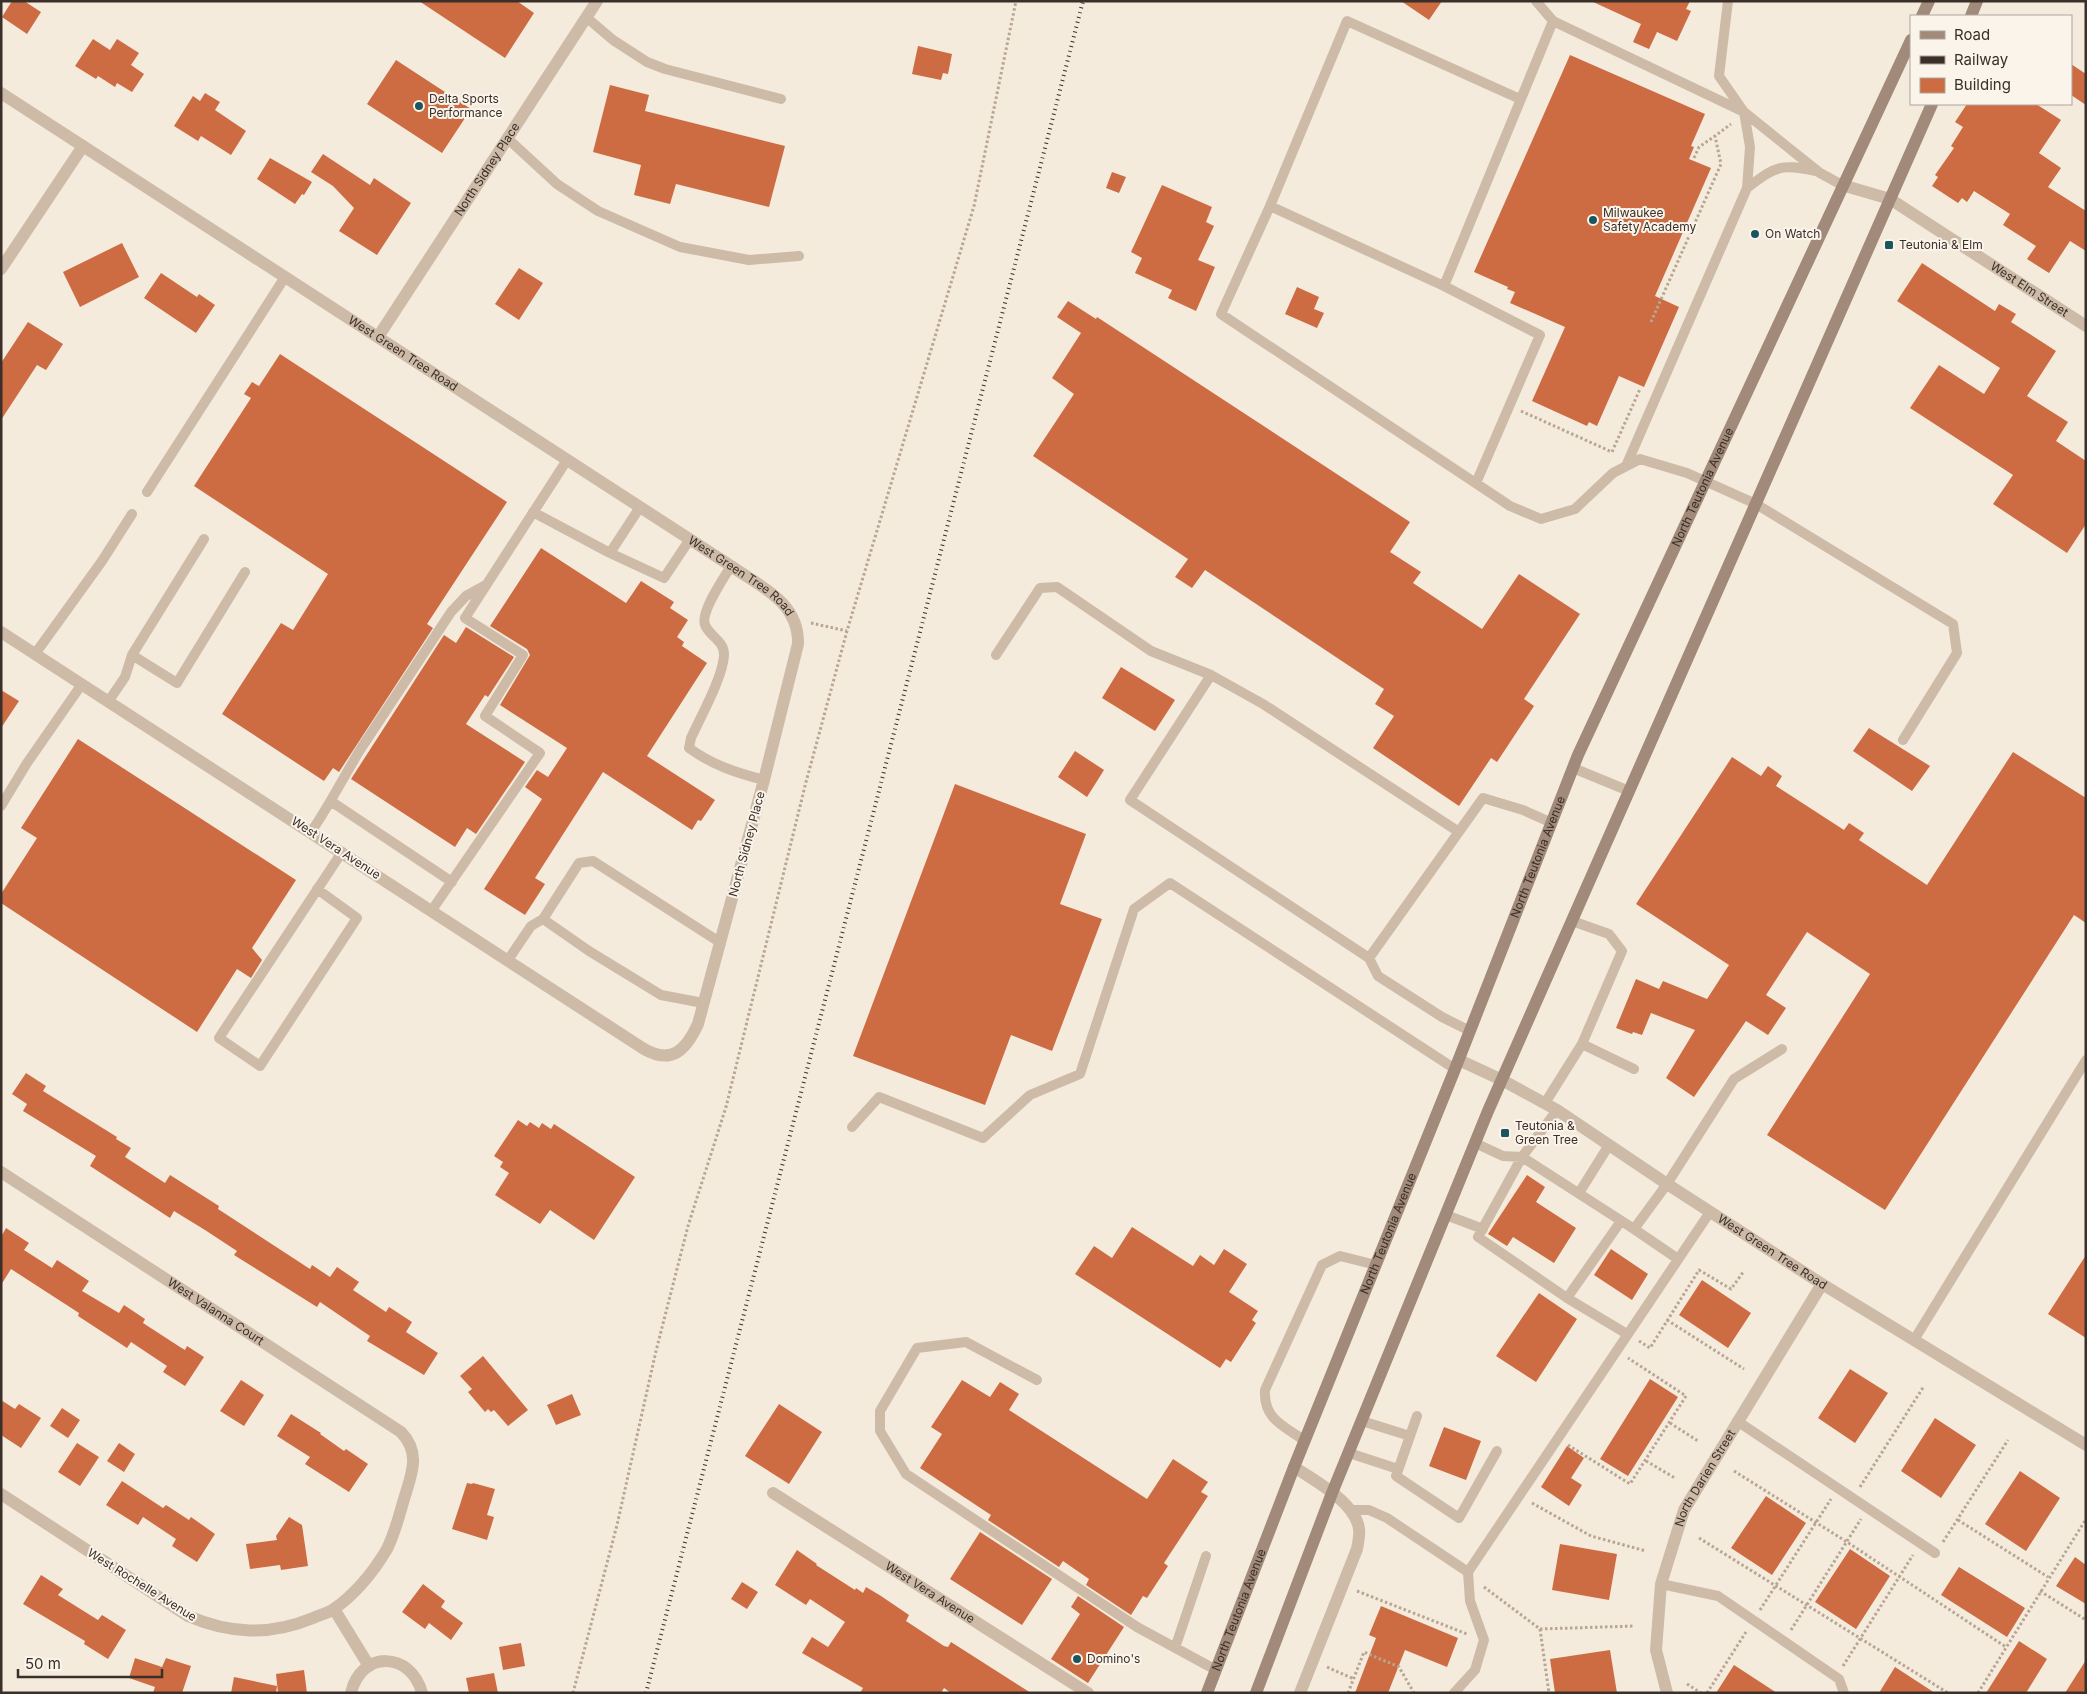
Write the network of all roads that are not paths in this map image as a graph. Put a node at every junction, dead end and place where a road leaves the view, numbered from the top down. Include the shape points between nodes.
1 (597, 1) edge
2 (1536, 1) edge
3 (1728, 1) edge
4 (1929, 1) edge
5 (1977, 1) edge
6 (1922, 15) edge
7 (1971, 15) edge
8 (586, 17) junction
9 (1553, 21) junction
10 (1910, 42) edge
11 (1, 93) edge
12 (780, 99) dead end
13 (1520, 99) junction
14 (1932, 105) edge
15 (1744, 112) junction
16 (507, 138) junction
17 (83, 146) junction
18 (1820, 173) junction
19 (1842, 185) junction
20 (1747, 188) junction
21 (1890, 199) junction
22 (1270, 206) junction
23 (799, 256) dead end
24 (1, 269) edge
25 (285, 277) junction
26 (1444, 286) junction
27 (2086, 326) edge
28 (378, 338) junction
29 (567, 460) junction
30 (1626, 466) junction
31 (1705, 481) junction
32 (1476, 483) junction
33 (147, 492) dead end
34 (1756, 504) junction
35 (640, 507) junction
36 (534, 512) junction
37 (132, 514) dead end
38 (204, 539) dead end
39 (690, 539) junction
40 (610, 553) junction
41 (731, 566) junction
42 (245, 572) dead end
43 (487, 584) junction
44 (796, 624) joint
45 (1, 632) edge
46 (35, 654) junction
47 (132, 655) junction
48 (996, 655) dead end
49 (1211, 675) junction
50 (82, 684) junction
51 (108, 702) junction
52 (1903, 740) dead end
53 (1573, 768) junction
54 (764, 780) junction
55 (1629, 791) junction
56 (332, 802) junction
57 (1, 806) edge
58 (1552, 823) junction
59 (311, 832) junction
60 (1459, 832) junction
61 (342, 852) junction
62 (452, 882) junction
63 (317, 890) junction
64 (432, 910) junction
65 (543, 919) junction
66 (1572, 921) junction
67 (721, 942) junction
68 (1369, 958) junction
69 (508, 960) junction
70 (703, 1003) junction
71 (1470, 1031) junction
72 (1582, 1044) junction
73 (1782, 1049) dead end
74 (674, 1054) joint
75 (2086, 1060) edge
76 (1457, 1064) junction
77 (1634, 1069) dead end
78 (1502, 1080) junction
79 (1545, 1103) junction
80 (1556, 1110) junction
81 (852, 1127) dead end
82 (1475, 1143) junction
83 (1609, 1145) junction
84 (1522, 1157) junction
85 (1, 1172) edge
86 (1667, 1184) junction
87 (1579, 1194) junction
88 (1710, 1212) junction
89 (1446, 1215) junction
90 (1621, 1221) junction
91 (1482, 1229) junction
92 (1634, 1230) junction
93 (1678, 1259) junction
94 (1376, 1265) junction
95 (1822, 1284) junction
96 (1567, 1298) junction
97 (1627, 1334) junction
98 (1914, 1340) junction
99 (1037, 1380) dead end
100 (1417, 1416) dead end
101 (1362, 1421) junction
102 (1737, 1421) junction
103 (1410, 1436) junction
104 (1305, 1440) junction
105 (2086, 1445) edge
106 (1497, 1451) dead end
107 (1348, 1453) junction
108 (414, 1464) joint
109 (1294, 1467) junction
110 (1398, 1469) junction
111 (1332, 1492) junction
112 (773, 1493) dead end
113 (1, 1494) edge
114 (1351, 1510) junction
115 (1935, 1553) road end
116 (1206, 1556) dead end
117 (1468, 1573) junction
118 (1661, 1584) junction
119 (334, 1609) junction
120 (1175, 1648) junction
121 (369, 1666) junction
122 (1216, 1670) junction
123 (351, 1693) edge
124 (422, 1693) edge
125 (1088, 1693) edge
126 (1207, 1693) edge
127 (1256, 1693) edge
128 (1300, 1693) edge
129 (1454, 1693) edge
130 (1667, 1693) edge
131 (1844, 1693) edge

1 - 8 street, North Sidney Place
2 - 9 lane
3 - 15 lane via 1719,76
4 - 6 main road
5 - 7 main road
8 - 12 lane via 647,62
8 - 16 street, North Sidney Place
9 - 13 lane
9 - 15 lane
10 - 19 main road, North Teutonia Avenue
11 - 17 street, West Green Tree Road
13 - 22 lane via 1347,21
13 - 26 lane
14 - 21 main road
15 - 18 lane
15 - 20 lane via 1750,147
16 - 23 lane via 557,184 598,211 680,247 749,260
16 - 28 street, North Sidney Place
17 - 24 street
17 - 25 street, West Green Tree Road
18 - 19 lane
18 - 20 lane via 1781,166
19 - 21 street, West Elm Street
19 - 31 main road, North Teutonia Avenue
20 - 30 lane
21 - 27 street, West Elm Street
21 - 34 main road
22 - 26 lane
22 - 32 lane via 1221,314
25 - 28 street, West Green Tree Road
25 - 33 lane
26 - 32 lane via 1540,335
28 - 29 street, West Green Tree Road
29 - 35 street, West Green Tree Road
29 - 36 lane
30 - 31 lane via 1640,459
30 - 32 lane via 1613,473 1575,509 1541,519 1510,506
31 - 34 lane
31 - 53 main road, North Teutonia Avenue
34 - 52 lane via 1954,624 1958,653
34 - 55 main road
35 - 39 street, West Green Tree Road
35 - 40 lane
36 - 40 lane
36 - 43 lane
37 - 46 lane
38 - 47 lane
39 - 40 lane via 664,578
39 - 41 street, West Green Tree Road
41 - 44 street, West Green Tree Road via 786,605
41 - 54 lane via 704,617 705,625 721,642 724,655 689,748 731,771
42 - 47 lane via 177,683
43 - 56 lane via 466,596 451,612 360,751
43 - 62 lane via 466,618 523,655 485,716 540,753
44 - 54 street, North Sidney Place via 798,644
45 - 46 street, West Vera Avenue
46 - 50 street, West Vera Avenue
47 - 51 lane via 125,677
48 - 49 lane via 1040,588 1057,587 1151,651
49 - 60 lane via 1263,704
49 - 68 lane via 1130,800
50 - 51 street, West Vera Avenue
50 - 57 lane via 27,762
51 - 59 street, West Vera Avenue
53 - 55 lane
53 - 58 main road, North Teutonia Avenue
54 - 67 street, North Sidney Place
55 - 66 main road
56 - 59 lane
56 - 62 lane
58 - 60 lane via 1483,798
58 - 71 main road, North Teutonia Avenue
59 - 61 street, West Vera Avenue
60 - 68 lane
61 - 63 lane
61 - 64 street, West Vera Avenue
62 - 64 lane
63 - 63 lane via 219,1038 260,1066 357,918
64 - 69 street, West Vera Avenue
65 - 67 lane via 579,863 594,862
65 - 69 lane via 531,926
65 - 70 lane via 661,995
66 - 72 lane via 1609,934 1622,951
66 - 78 main road
67 - 70 street, North Sidney Place
68 - 71 lane via 1378,976
69 - 74 street, West Vera Avenue via 651,1053
70 - 74 street, North Sidney Place via 694,1034
71 - 76 main road, North Teutonia Avenue
72 - 77 lane
72 - 79 lane
73 - 86 lane via 1734,1079
75 - 98 lane
76 - 78 street, West Green Tree Road
76 - 81 lane via 1170,883 1134,909 1080,1074 1030,1095 983,1138 879,1097
76 - 94 main road, North Teutonia Avenue
78 - 79 street, West Green Tree Road
78 - 82 main road
79 - 80 street, West Green Tree Road
80 - 83 street, West Green Tree Road
80 - 84 lane
82 - 84 lane via 1502,1156
82 - 89 main road
83 - 86 street, West Green Tree Road
83 - 87 lane
84 - 87 lane
84 - 91 lane
85 - 108 street, West Valanna Court via 401,1432 412,1447
86 - 88 street, West Green Tree Road
86 - 92 lane
87 - 90 lane
88 - 93 lane
88 - 95 street, West Green Tree Road
89 - 91 lane
89 - 101 main road
90 - 92 lane
90 - 96 lane
91 - 96 lane via 1478,1237
92 - 93 lane
93 - 97 lane
94 - 104 main road, North Teutonia Avenue
94 - 104 lane via 1340,1256 1322,1265 1264,1390 1267,1411
95 - 98 street, West Green Tree Road
95 - 102 street, North Darien Street
96 - 97 lane
97 - 117 lane
98 - 105 street, West Green Tree Road
99 - 120 lane via 966,1342 917,1348 880,1411 880,1431 906,1474 1137,1627
100 - 103 lane
101 - 103 lane
101 - 107 main road
102 - 115 lane
102 - 118 street, North Darien Street via 1684,1510
103 - 110 lane
104 - 109 main road, North Teutonia Avenue
106 - 110 lane via 1459,1518 1396,1476
107 - 110 lane
107 - 111 main road
108 - 119 street, West Rochelle Avenue via 387,1548 360,1584
109 - 111 street
109 - 122 main road, North Teutonia Avenue
111 - 114 street
111 - 127 main road
112 - 125 street, West Vera Avenue
113 - 119 street, West Rochelle Avenue via 188,1616 211,1626 268,1630 297,1625
114 - 117 lane via 1369,1510 1387,1518
114 - 128 street via 1359,1529 1357,1549
116 - 120 lane
117 - 129 lane via 1470,1601 1484,1640 1475,1670
118 - 130 street, North Darien Street via 1656,1650
118 - 131 lane via 1718,1596 1839,1679
119 - 121 street
120 - 122 lane
121 - 123 street via 360,1673
121 - 124 street via 380,1661 404,1665 413,1672
122 - 126 main road, North Teutonia Avenue

